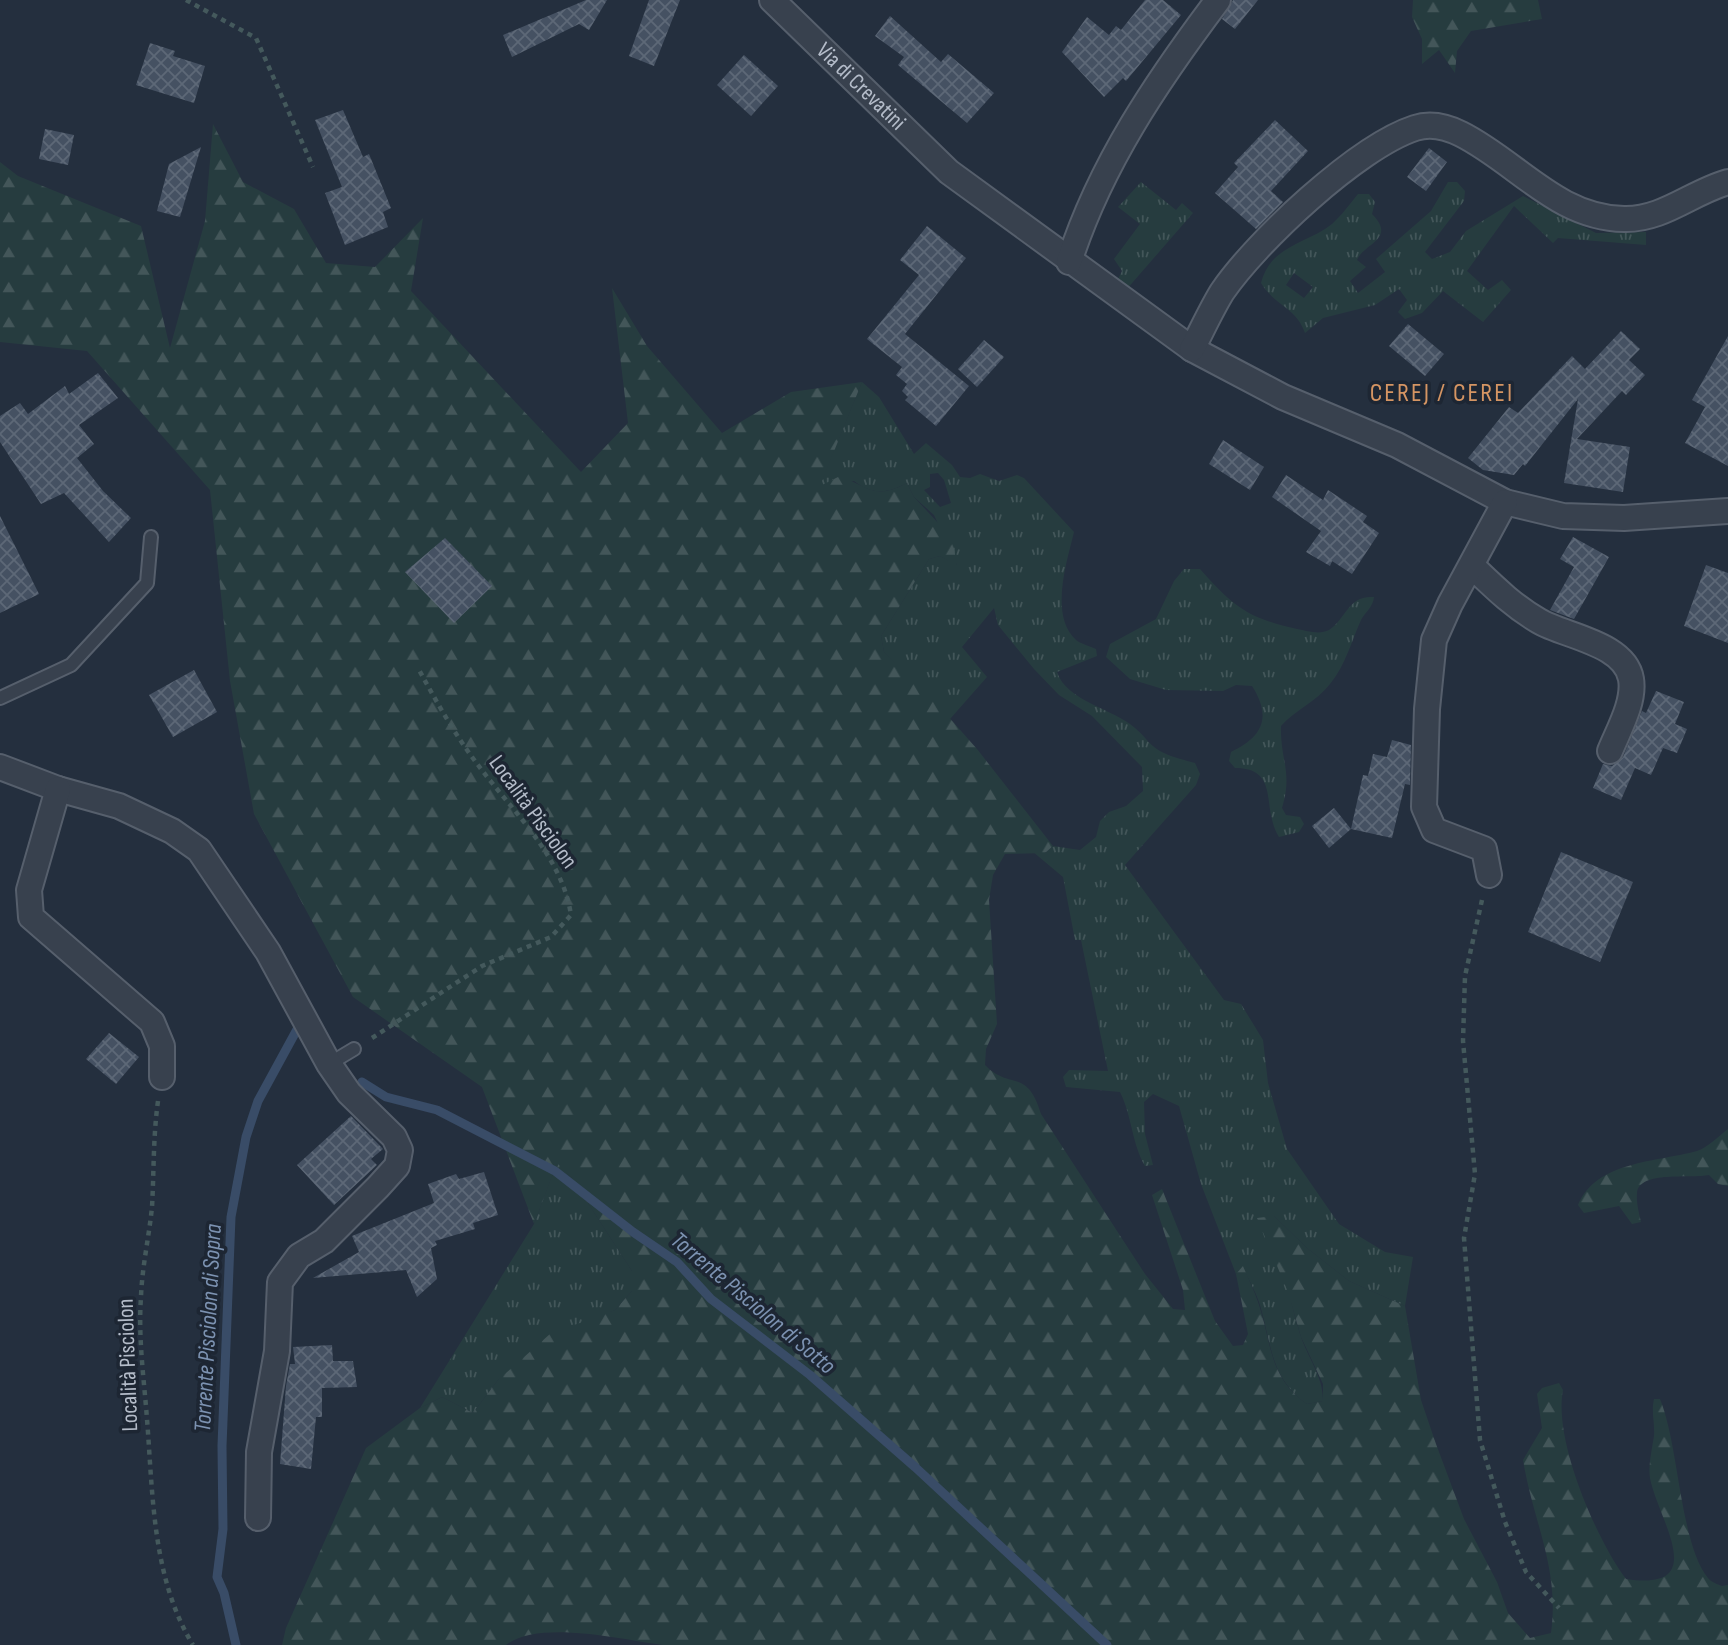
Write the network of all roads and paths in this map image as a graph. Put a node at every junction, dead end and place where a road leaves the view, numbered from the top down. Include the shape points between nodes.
1 (186, 0) edge
2 (772, 0) edge
3 (1218, 0) edge
4 (313, 167) dead end
5 (1728, 182) edge
6 (1069, 262) junction
7 (1192, 349) junction
8 (1505, 502) junction
9 (1728, 511) edge
10 (151, 537) dead end
11 (1472, 566) junction
12 (418, 668) dead end
13 (0, 698) edge
14 (1610, 751) dead end
15 (0, 767) edge
16 (58, 789) junction
17 (1489, 875) joint
18 (354, 1049) joint
19 (329, 1064) junction
20 (162, 1077) joint
21 (258, 1518) dead end
22 (1559, 1608) dead end
23 (193, 1645) edge

1 - 4 path via 256,38
2 - 6 street, Via di Crevatini via 949,172
3 - 6 street via 1153,91 1109,165 1082,220
5 - 7 street via 1706,188 1649,218 1586,214 1552,197 1461,134 1435,125 1416,127 1384,143 1290,215 1222,293
6 - 7 street, Via di Crevatini
7 - 8 street, Via di Crevatini via 1283,397 1397,445
8 - 9 street, Via di Crevatini via 1563,516 1612,518
8 - 11 street
10 - 13 lane via 147,583 71,665
11 - 14 street via 1507,601 1542,623 1619,657 1631,679 1627,710
11 - 17 street via 1434,640 1424,807 1434,830 1485,849
12 - 18 path, Località Pisciolon via 476,763 548,855 567,889 571,915 551,937 482,966
15 - 16 street
16 - 19 street via 119,806 172,831 199,850 268,952
16 - 20 street via 29,890 30,917 152,1022 162,1046
17 - 22 path via 1465,976 1463,1041 1475,1174 1464,1238 1480,1440 1526,1572
18 - 19 lane
19 - 21 street via 349,1093 394,1137 400,1150 397,1166 324,1241 299,1256 279,1282 277,1351 259,1452
20 - 23 path, Località Pisciolon via 141,1298 145,1399 165,1580

